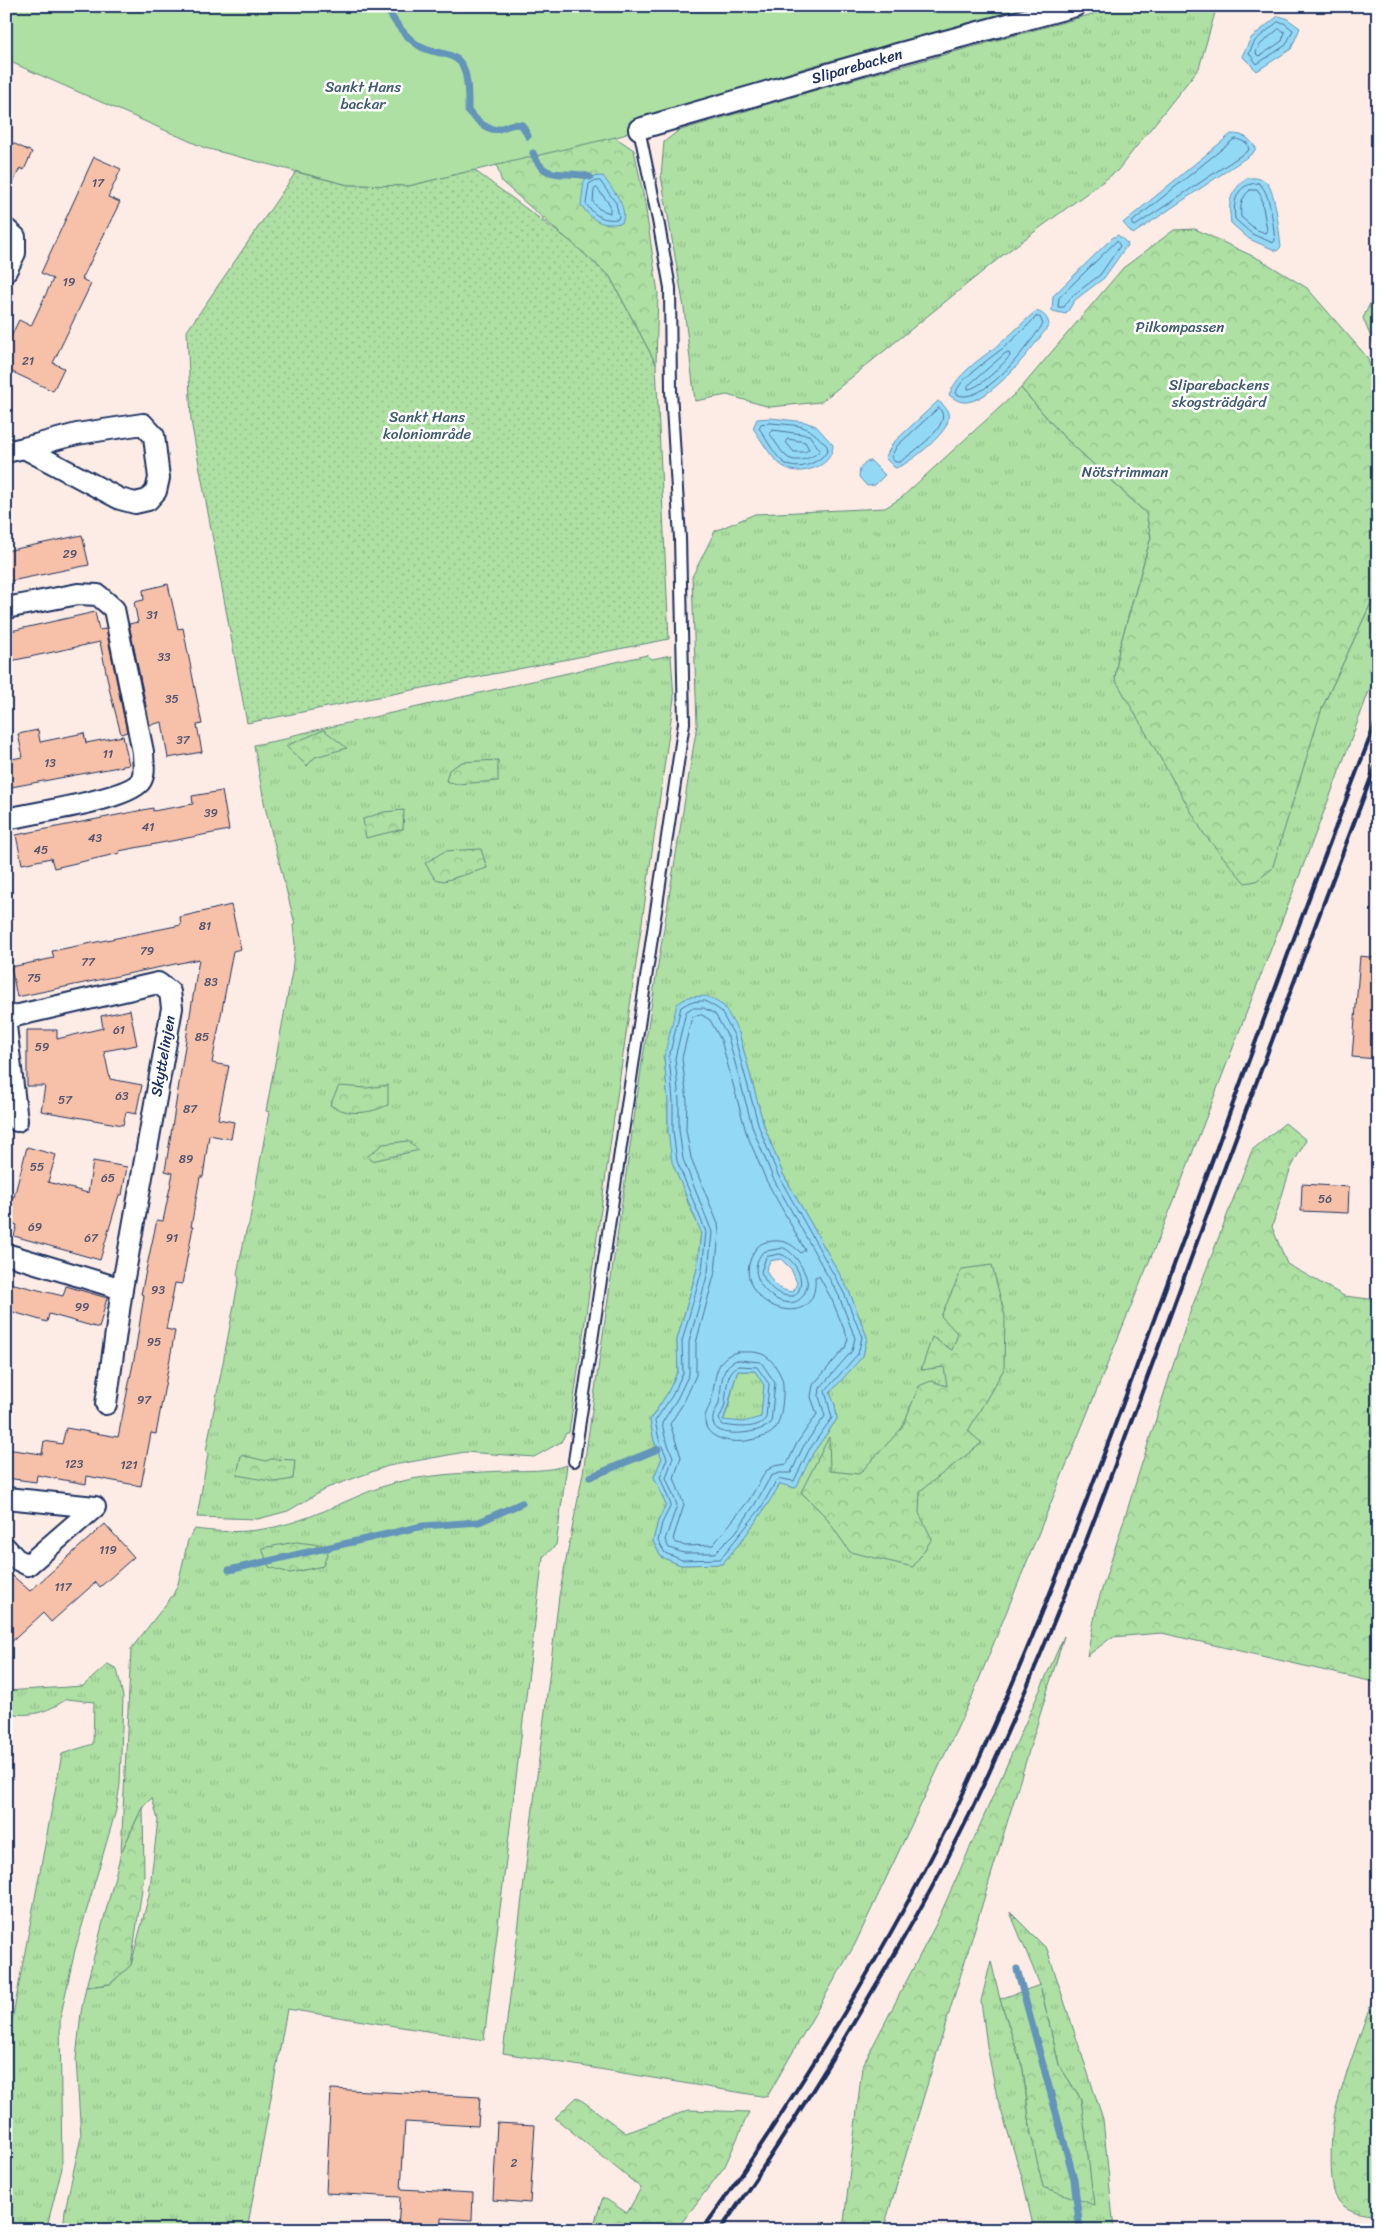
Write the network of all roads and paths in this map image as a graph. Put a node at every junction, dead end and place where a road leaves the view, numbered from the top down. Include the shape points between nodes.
1 (1075, 6) edge
2 (639, 129) joint
3 (6, 229) edge
4 (6, 271) edge
5 (15, 450) edge
6 (6, 608) edge
7 (6, 819) edge
8 (6, 1018) edge
9 (6, 1026) edge
10 (17, 1121) dead end
11 (6, 1254) edge
12 (122, 1289) junction
13 (106, 1404) dead end
14 (574, 1461) dead end
15 (6, 1498) edge
16 (6, 1548) edge

1 - 2 street, Sliparebacken
2 - 14 lane via 670,288 684,723
3 - 4 street via 15,237 14,253
5 - 5 street via 77,434 143,424 154,436 159,478 156,491 148,500 135,503 120,499
6 - 7 street via 78,594 98,595 114,609 143,752 144,772 139,783 119,795
8 - 12 street, Skyttelinjen via 158,983 170,992 172,1008
9 - 10 street
11 - 12 street
12 - 13 street, Skyttelinjen
15 - 16 street via 95,1507 28,1565 16,1559

